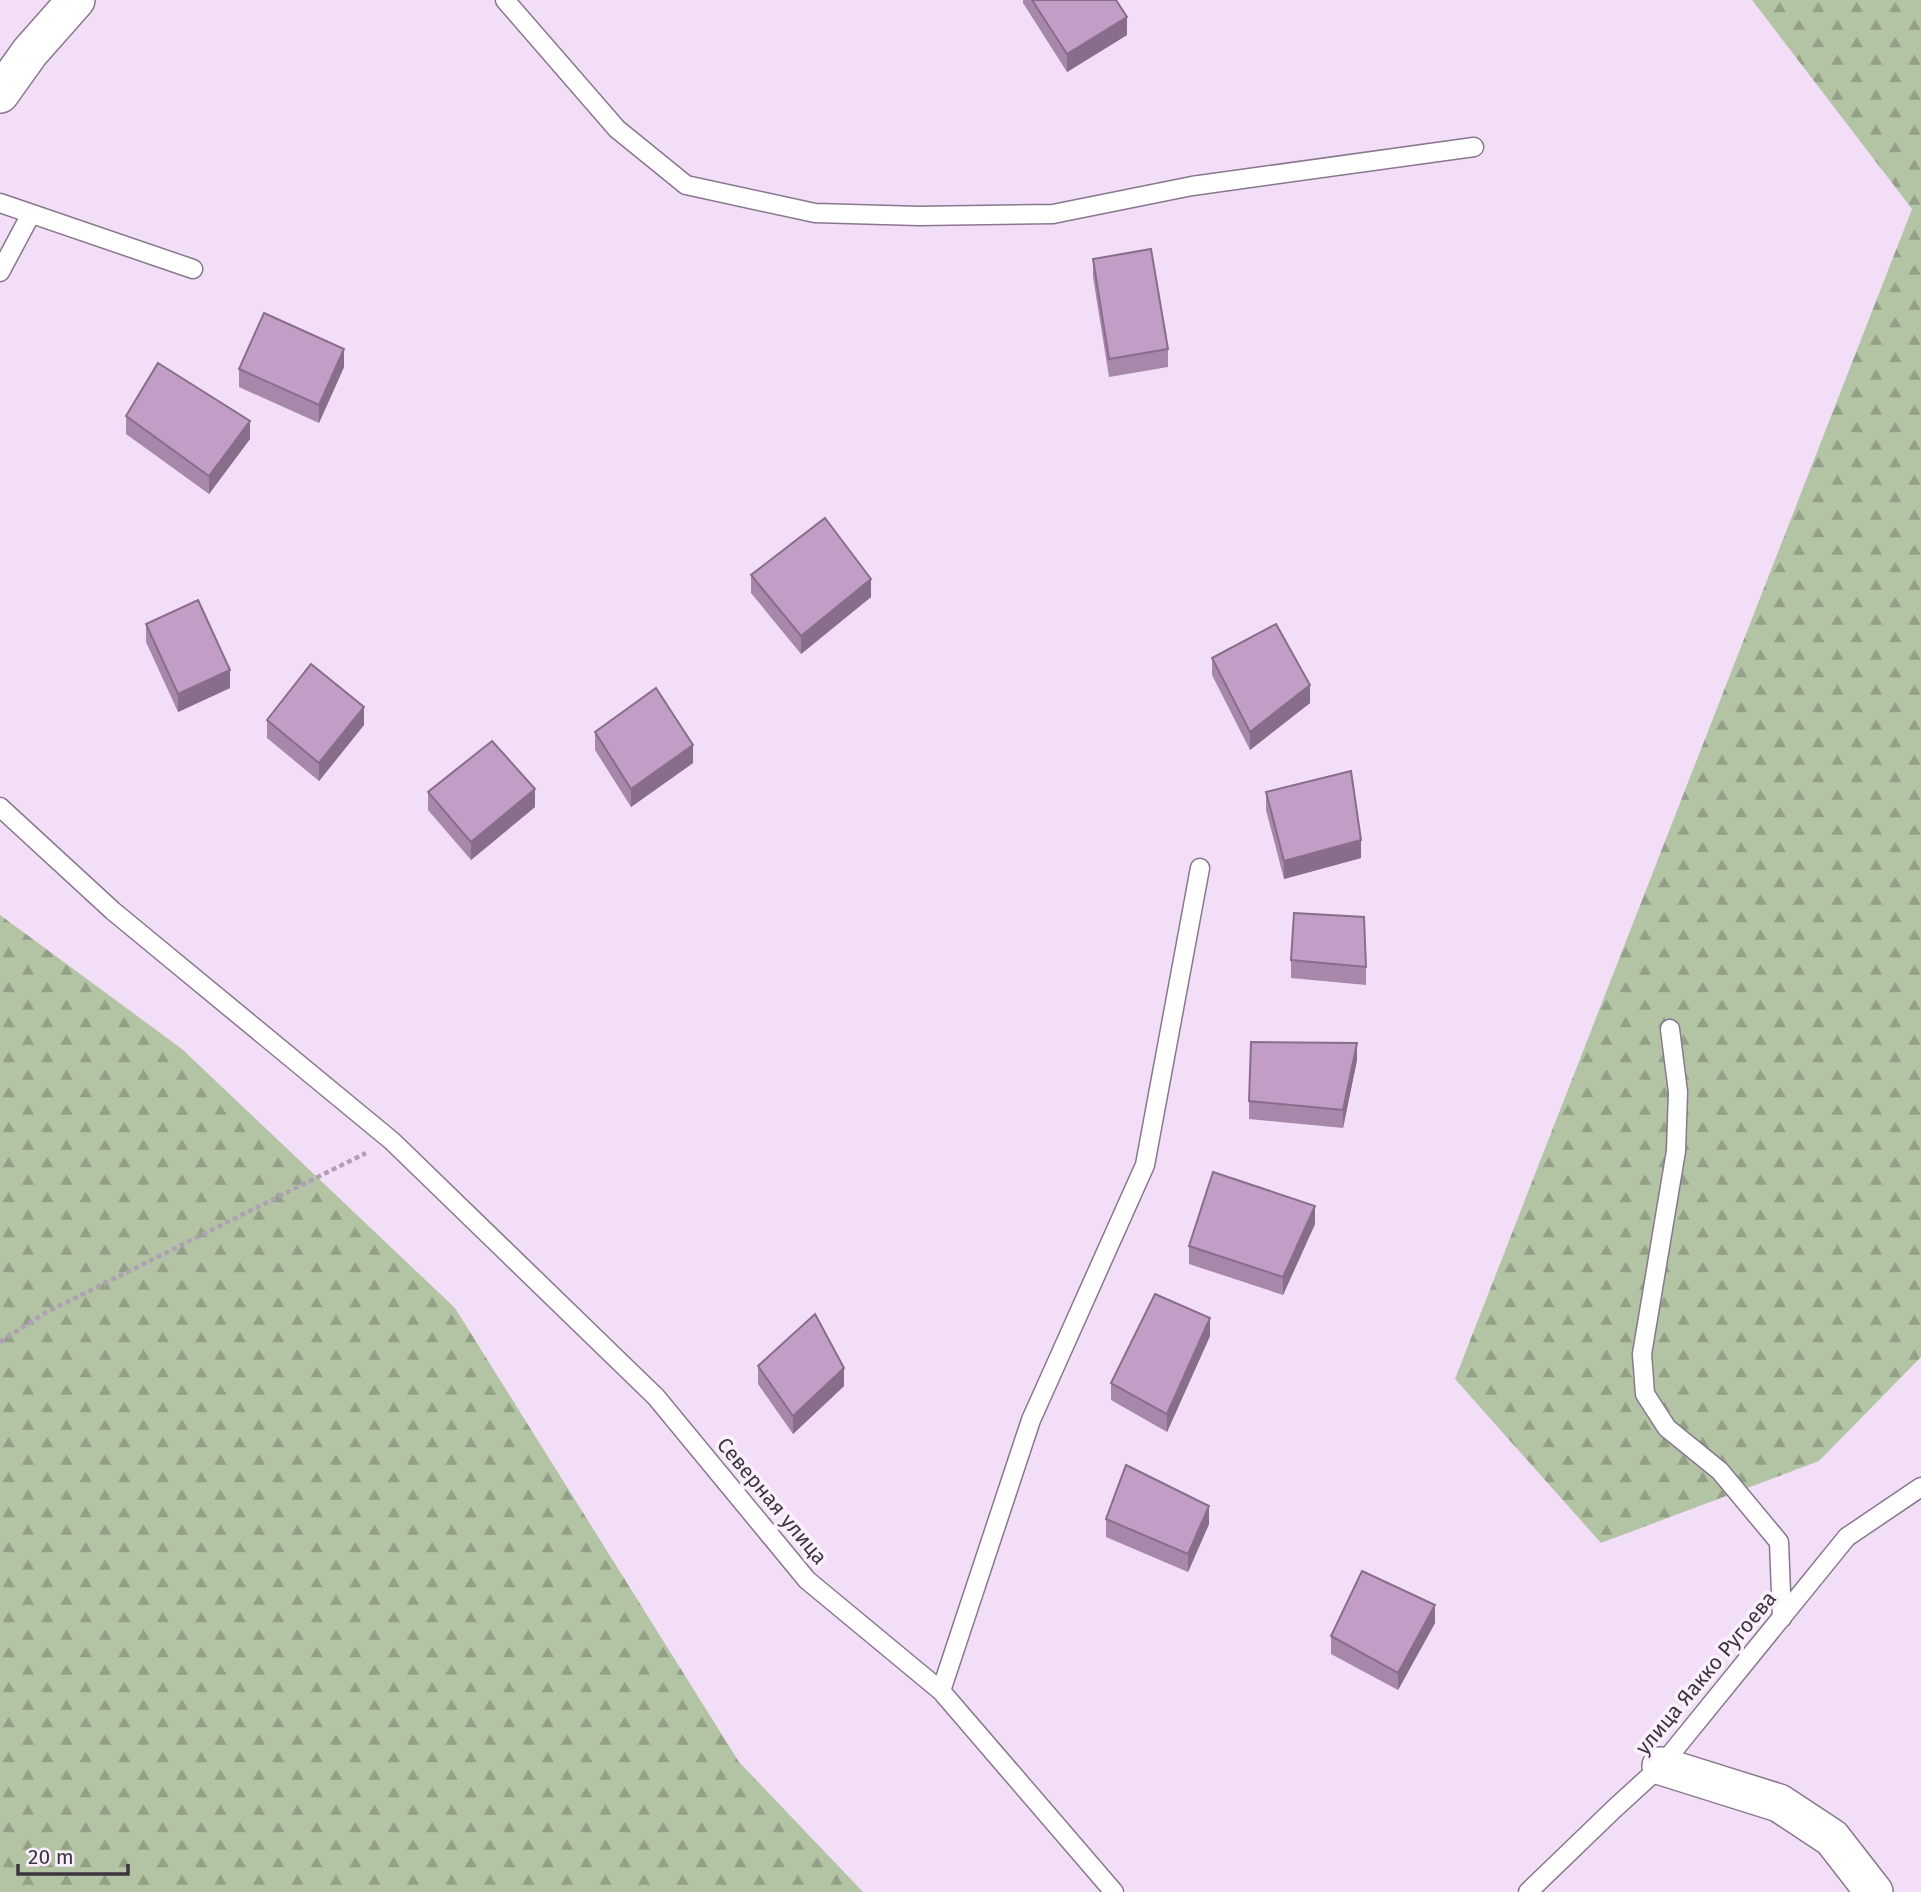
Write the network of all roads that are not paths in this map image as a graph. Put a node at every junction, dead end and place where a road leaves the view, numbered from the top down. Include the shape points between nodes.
1 (75, 0) edge
2 (505, 0) edge
3 (0, 94) edge
4 (1474, 147) dead end
5 (0, 204) edge
6 (31, 214) junction
7 (194, 269) dead end
8 (0, 272) edge
9 (0, 807) edge
10 (1200, 868) dead end
11 (1670, 1029) dead end
12 (1921, 1488) edge
13 (1782, 1618) junction
14 (941, 1691) junction
15 (1661, 1766) junction
16 (1114, 1892) edge
17 (1528, 1892) edge
18 (1874, 1892) edge

1 - 3 street
2 - 4 lane via 617,129 686,185 815,213 1053,214 1192,186
5 - 6 lane
6 - 7 lane
6 - 8 lane
9 - 14 lane, Северная улица via 113,911 391,1140 656,1397 807,1580
10 - 14 lane via 1145,1165 1031,1420
11 - 13 lane via 1678,1092 1676,1151 1642,1353 1645,1394 1667,1429 1720,1471 1779,1542
12 - 13 lane, улица Яакко Ругоева via 1847,1537
13 - 15 lane, улица Яакко Ругоева
14 - 16 lane, Северная улица
15 - 17 lane, улица Яакко Ругоева
15 - 18 street via 1779,1803 1832,1838

